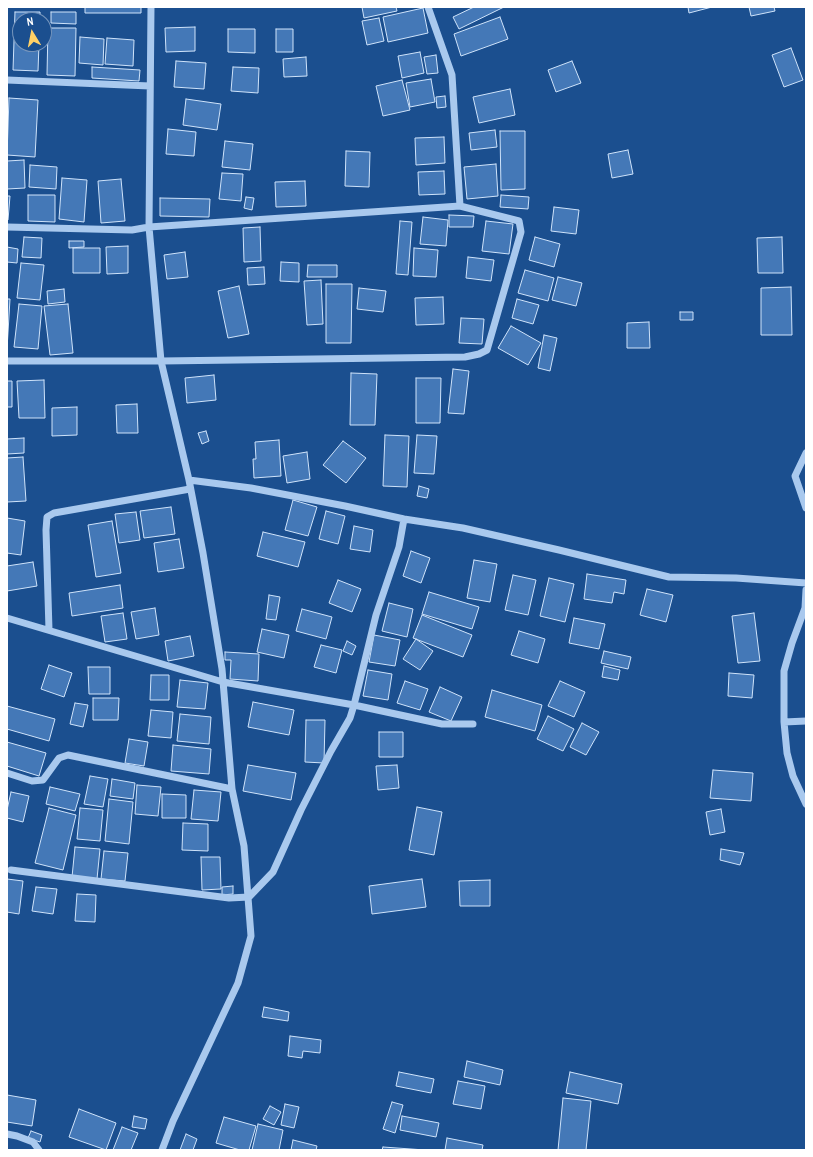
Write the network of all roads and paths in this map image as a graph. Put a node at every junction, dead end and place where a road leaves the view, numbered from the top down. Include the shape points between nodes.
1 (151, 7) edge
2 (428, 7) edge
3 (7, 80) edge
4 (150, 86) junction
5 (460, 206) junction
6 (7, 227) edge
7 (149, 227) junction
8 (7, 361) edge
9 (161, 361) junction
10 (806, 453) edge
11 (189, 480) junction
12 (190, 489) junction
13 (806, 508) edge
14 (404, 519) junction
15 (806, 583) edge
16 (806, 590) edge
17 (7, 618) edge
18 (49, 630) junction
19 (223, 682) junction
20 (354, 705) junction
21 (806, 721) edge
22 (784, 722) junction
23 (473, 724) dead end
24 (7, 773) edge
25 (232, 789) junction
26 (806, 804) edge
27 (12, 870) dead end
28 (249, 897) junction
29 (7, 1134) edge
30 (38, 1148) edge
31 (46, 1150) edge
32 (162, 1150) edge

1 - 4 street
2 - 5 street via 452,75
3 - 4 street
4 - 7 street
5 - 7 street
5 - 9 street via 519,221 521,226 522,232 487,350 465,357
6 - 7 street via 132,230
7 - 9 street
8 - 9 street
9 - 11 street
10 - 13 street via 795,476
11 - 12 street
11 - 14 street via 251,488
12 - 18 street via 54,513 47,517
12 - 19 street via 203,553
14 - 15 street via 463,528 669,577
14 - 20 street via 399,547 376,615
16 - 22 street via 805,608 784,671
17 - 18 street
18 - 19 street
19 - 20 street
19 - 25 street
20 - 23 street via 442,724
20 - 28 street via 350,718 301,810 273,872
21 - 22 street
22 - 26 street via 787,753 793,776
24 - 25 street via 32,781 43,780 59,758 68,755
25 - 28 street via 244,846
27 - 28 street via 229,898
28 - 32 street via 251,936 238,983 173,1121
29 - 30 street via 33,1142
30 - 31 street

